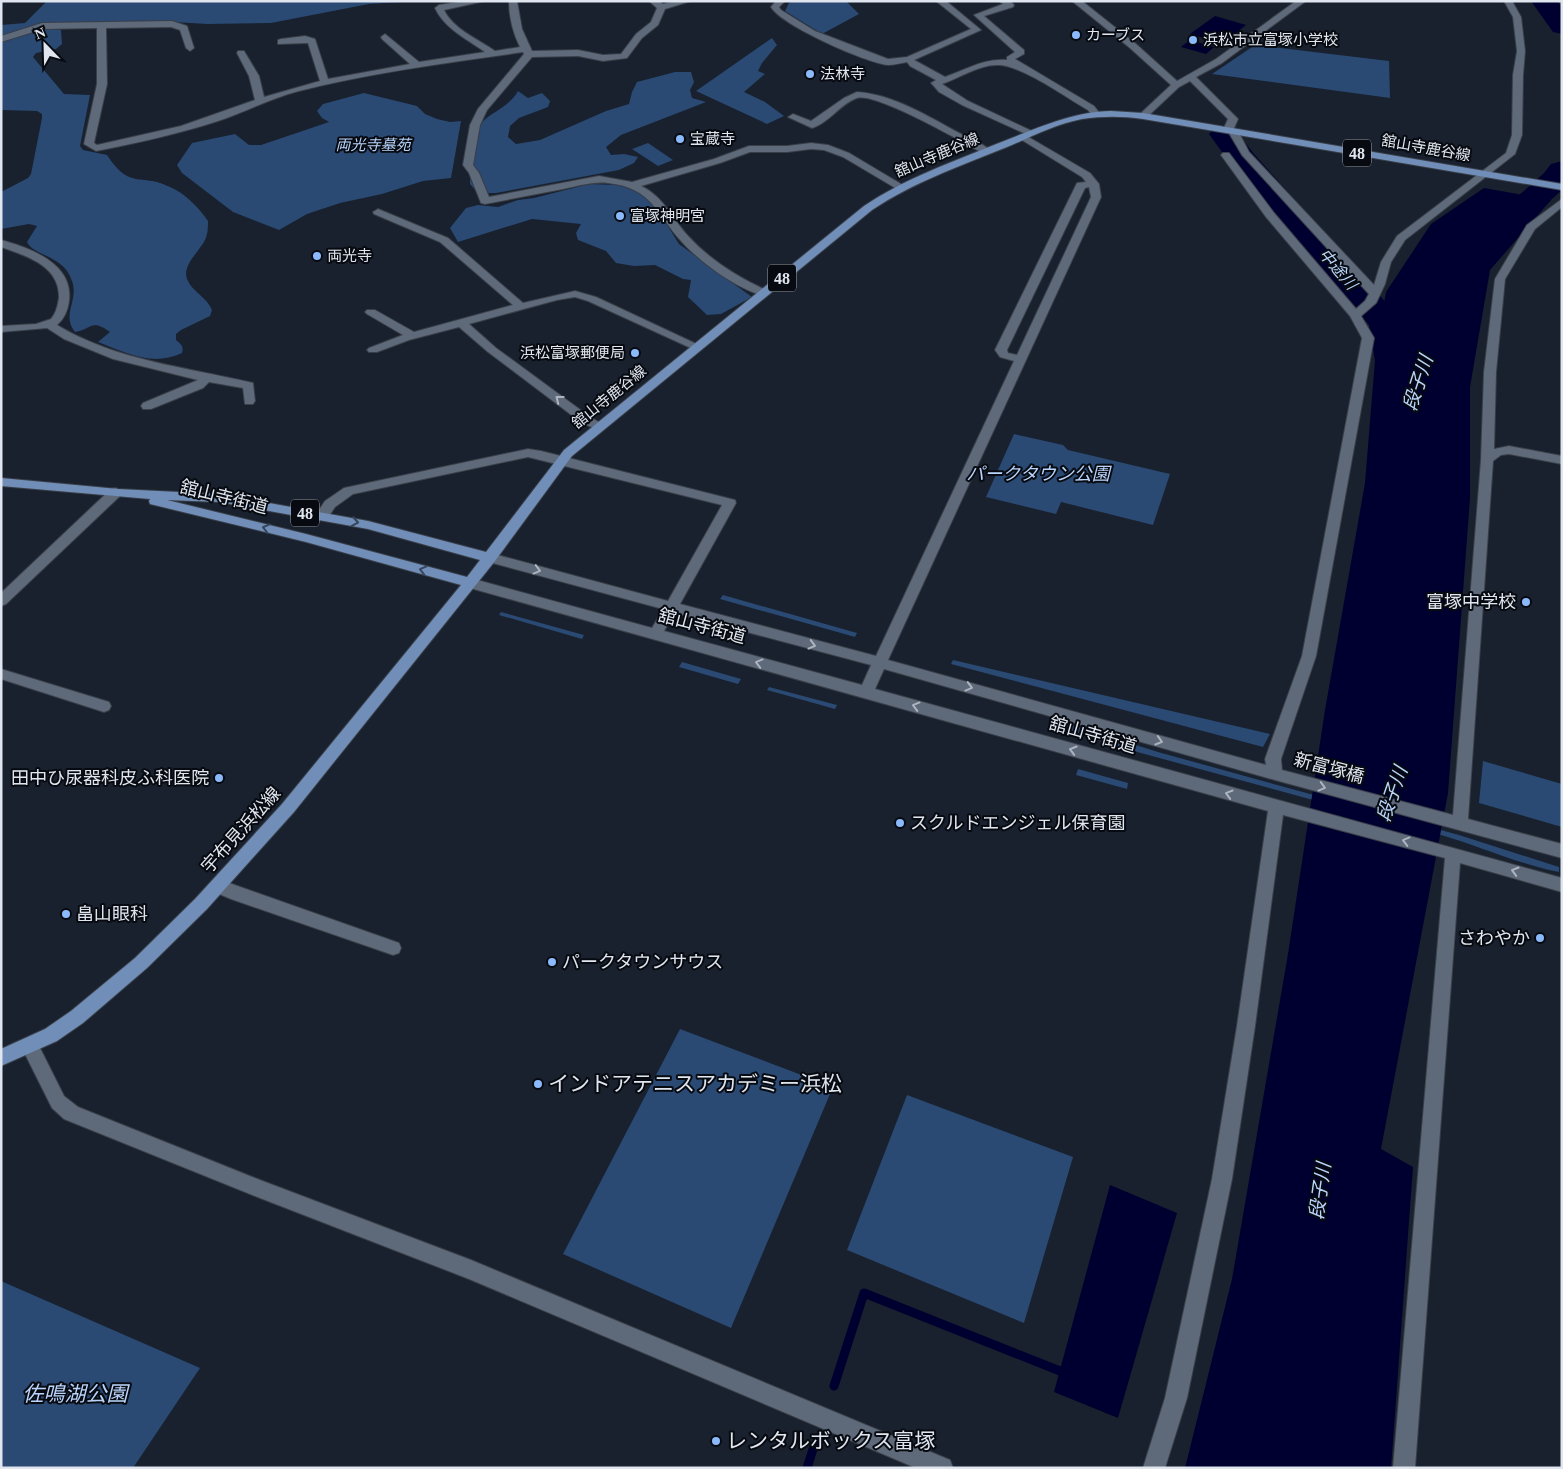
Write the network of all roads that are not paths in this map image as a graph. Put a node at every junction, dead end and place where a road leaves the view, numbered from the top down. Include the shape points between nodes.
1 (481, 1) edge
2 (513, 1) edge
3 (652, 1) edge
4 (687, 1) edge
5 (781, 1) edge
6 (940, 1) edge
7 (1003, 1) edge
8 (1076, 1) edge
9 (1302, 1) edge
10 (1508, 1) edge
11 (662, 7) junction
12 (102, 26) junction
13 (385, 37) dead end
14 (1, 39) edge
15 (281, 42) dead end
16 (190, 48) dead end
17 (527, 51) junction
18 (241, 53) dead end
19 (492, 53) junction
20 (909, 59) junction
21 (1015, 64) junction
22 (418, 66) junction
23 (1191, 77) junction
24 (943, 80) junction
25 (325, 82) junction
26 (1176, 85) junction
27 (260, 100) junction
28 (1096, 115) junction
29 (794, 116) dead end
30 (1143, 116) junction
31 (1230, 131) junction
32 (1027, 135) junction
33 (986, 151) junction
34 (1226, 155) dead end
35 (1482, 174) junction
36 (1094, 184) junction
37 (633, 185) junction
38 (902, 187) junction
39 (1562, 187) edge
40 (1562, 202) edge
41 (378, 212) dead end
42 (1, 243) edge
43 (764, 292) junction
44 (1373, 298) junction
45 (521, 307) junction
46 (371, 312) dead end
47 (1355, 315) junction
48 (48, 324) junction
49 (462, 324) junction
50 (1, 329) edge
51 (413, 336) junction
52 (697, 347) junction
53 (373, 350) dead end
54 (1021, 359) junction
55 (206, 378) junction
56 (249, 401) dead end
57 (146, 406) dead end
58 (600, 426) junction
59 (562, 460) junction
60 (1487, 460) junction
61 (1562, 460) edge
62 (1, 482) edge
63 (116, 492) junction
64 (322, 516) junction
65 (490, 558) junction
66 (470, 583) junction
67 (1, 601) edge
68 (673, 607) junction
69 (656, 634) junction
70 (880, 662) junction
71 (1, 674) edge
72 (866, 692) junction
73 (104, 706) dead end
74 (1274, 774) junction
75 (1276, 807) junction
76 (1460, 825) junction
77 (1562, 851) edge
78 (1453, 854) junction
79 (1562, 885) edge
80 (218, 886) junction
81 (393, 948) dead end
82 (30, 1046) junction
83 (1, 1058) edge
84 (942, 1468) edge
85 (1154, 1468) edge
86 (1404, 1468) edge

1 - 19 street via 439,8 441,15
2 - 17 street
3 - 11 street
4 - 11 street
5 - 20 street via 775,7 778,12 812,33 888,62
6 - 20 street via 977,30
7 - 21 street via 1010,5 978,15 1021,52 1010,60
8 - 26 street
9 - 23 street via 1233,52
10 - 35 street via 1520,27 1517,135 1510,154
11 - 17 street via 655,23 639,36 624,56 603,58 578,53
12 - 14 street via 42,26
12 - 16 street via 178,24 184,28
12 - 27 street via 102,84 89,144 96,148 172,133
13 - 22 street
15 - 25 street via 312,41
17 - 19 street
17 - 37 street via 483,109 475,125 468,165 485,201 599,179
18 - 27 street via 254,76
19 - 22 street
20 - 24 street
21 - 24 street via 997,62 977,66
21 - 28 street via 1091,108
22 - 25 street
23 - 26 street
23 - 31 street via 1233,119
24 - 32 street via 936,83 947,92
25 - 27 street
26 - 30 street
28 - 30 main road, 舘山寺鹿谷線 / 48
28 - 32 main road, 舘山寺鹿谷線 / 48 via 1071,119
29 - 33 street via 812,125 853,97 867,94 907,110
30 - 31 main road, 舘山寺鹿谷線 / 48
31 - 35 main road, 舘山寺鹿谷線 / 48
31 - 44 street via 1245,153
32 - 33 main road, 舘山寺鹿谷線 / 48
32 - 36 street
33 - 38 main road, 舘山寺鹿谷線 / 48
34 - 47 street via 1270,215
35 - 39 main road, 舘山寺鹿谷線 / 48
35 - 44 street via 1401,238 1386,262
36 - 54 street via 1096,197
36 - 54 street via 1081,185 1001,350 1004,355
37 - 38 street via 749,149 811,146 846,155
37 - 43 street via 657,200 697,250 732,275
38 - 43 main road, 舘山寺鹿谷線 / 48 via 868,208
40 - 60 street via 1531,227 1500,279 1490,372
41 - 45 street via 444,240
42 - 48 street via 42,259 59,274 64,284 63,305 60,316
43 - 52 main road, 舘山寺鹿谷線 / 48
44 - 47 street
45 - 49 street
45 - 52 street via 565,294 584,296
46 - 51 street
47 - 74 street via 1365,330 1368,342 1309,656 1273,759
48 - 50 street
48 - 55 street via 82,342 122,357
49 - 51 street
58 -> 49 street via 586,420
51 - 53 street
52 - 58 main road, 舘山寺鹿谷線 / 48
54 - 70 street
55 - 56 street via 249,386
55 - 57 street via 199,385
58 - 59 main road, 舘山寺鹿谷線 / 48
59 - 64 street via 541,455 514,455 360,488 338,497
59 - 65 main road, 舘山寺鹿谷線 / 48
59 - 68 street via 730,503
60 - 61 street via 1493,453 1509,450
60 - 76 street
62 - 63 main road, 舘山寺街道 / 48
63 - 64 main road, 舘山寺街道 / 48 via 219,498
66 -> 63 main road, 舘山寺街道 / 48 via 306,538
63 - 67 street
64 -> 65 main road, 舘山寺街道 / 48
65 - 66 main road, 舘山寺鹿谷線 / 48
65 -> 68 street, 舘山寺街道
66 - 69 street, 舘山寺街道
66 - 80 main road, 宇布見浜松線 via 288,808
68 - 69 street
68 -> 70 street, 舘山寺街道
72 -> 69 street, 舘山寺街道
70 - 72 street
70 -> 74 street, 舘山寺街道
71 - 73 street
75 -> 72 street, 舘山寺街道
74 -> 76 street, 新富塚橋
78 -> 75 street
75 - 85 street via 1222,1178 1176,1398
76 - 77 street
79 -> 78 street
78 - 86 street
80 - 81 street
80 - 82 main road, 宇布見浜松線 via 170,936 113,987 77,1017
82 - 83 main road, 宇布見浜松線
82 - 84 street via 58,1102 71,1113 471,1270

